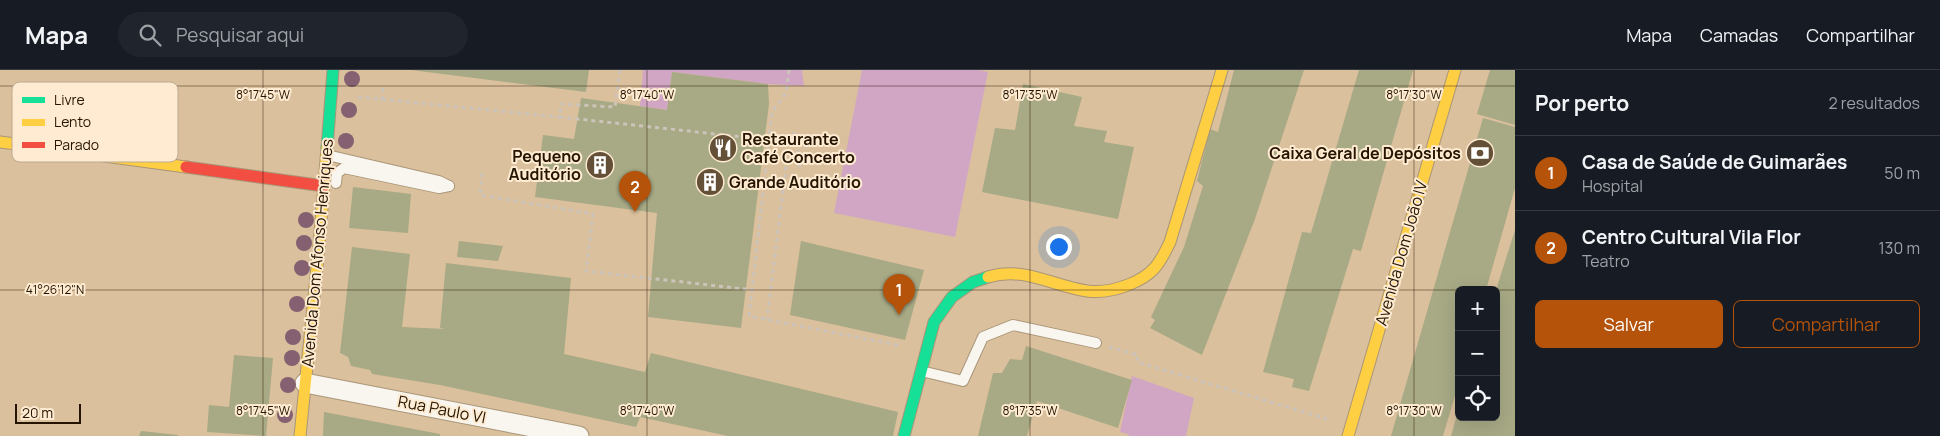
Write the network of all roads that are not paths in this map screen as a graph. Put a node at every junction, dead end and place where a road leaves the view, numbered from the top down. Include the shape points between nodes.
1 (333, 70) edge
2 (1222, 70) edge
3 (1455, 70) edge
4 (327, 155) junction
5 (147, 162) edge
6 (324, 186) junction
7 (335, 192) dead end
8 (330, 240) dead end
9 (1096, 343) road end
10 (920, 371) junction
11 (309, 383) junction
12 (300, 436) edge
13 (579, 436) edge
14 (904, 436) edge
15 (1348, 436) edge

1 - 4 street, Avenida Dom Afonso Henriques
2 - 10 street via 1170,242 1160,263 1142,280 1115,290 1088,291 1027,274 995,275 973,282 952,297 934,322
3 - 15 street, Avenida Dom João IV
4 - 6 street, Avenida Dom Afonso Henriques
4 - 7 lane via 449,186 439,188 344,168 337,173
5 - 6 street
6 - 11 street, Avenida Dom Afonso Henriques
8 - 11 lane
9 - 10 lane via 1014,325 983,337 963,381
10 - 14 street
11 - 12 street, Avenida Dom Afonso Henriques
11 - 13 street, Rua Paulo VI

